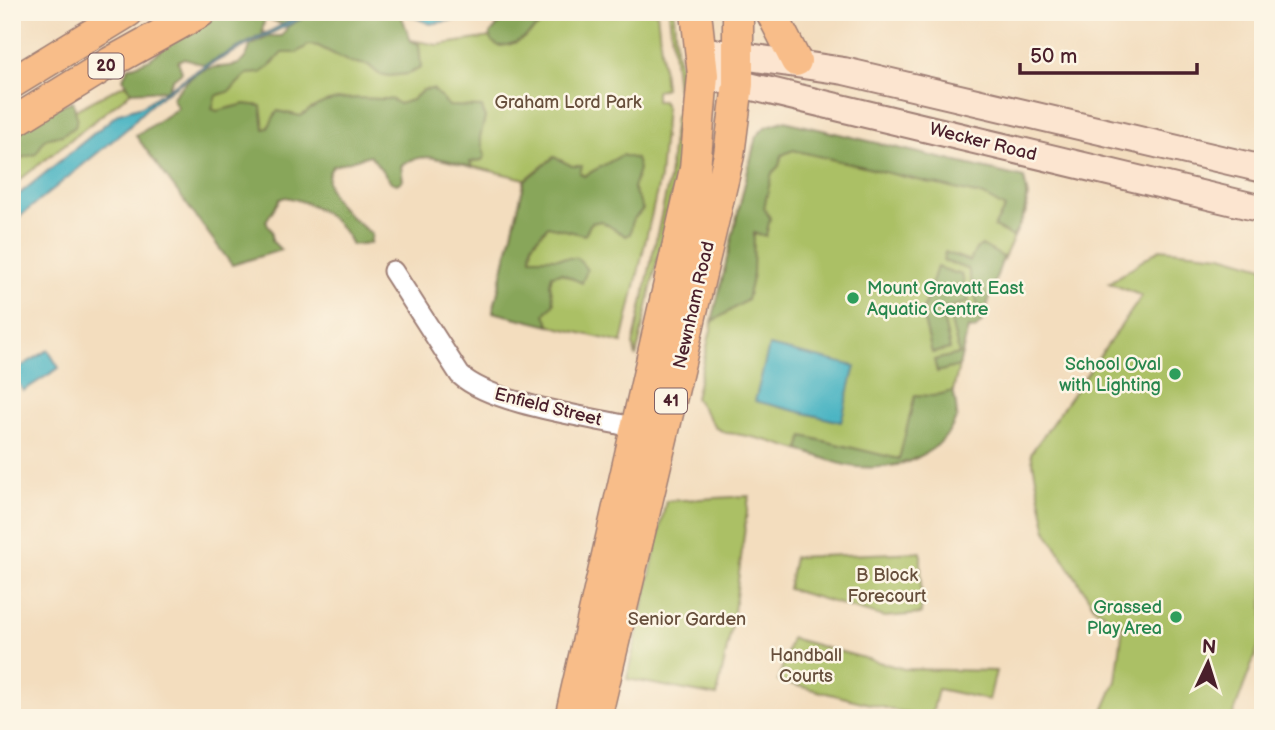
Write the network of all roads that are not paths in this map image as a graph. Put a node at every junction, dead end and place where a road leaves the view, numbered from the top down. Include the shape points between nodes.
1 (128, 12) edge
2 (201, 12) edge
3 (696, 12) edge
4 (738, 12) edge
5 (771, 12) edge
6 (740, 54) junction
7 (796, 61) junction
8 (702, 62) junction
9 (12, 83) edge
10 (738, 84) junction
11 (12, 123) edge
12 (1263, 169) edge
13 (1263, 209) edge
14 (393, 271) dead end
15 (637, 428) junction
16 (570, 718) edge
17 (596, 718) edge

1 - 9 main road, 20
2 - 11 main road, 20
3 - 8 main road, Newnham Road / 41
4 - 6 main road, Newnham Road / 41
5 - 7 main road
6 - 7 street, Wecker Road
6 - 8 street, Wecker Road
6 - 10 main road, Newnham Road / 41
7 - 12 street, Wecker Road
8 - 10 street, Wecker Road
8 - 15 main road, Newnham Road / 41 via 695,169
10 - 13 street, Wecker Road
10 - 17 main road, Newnham Road / 41 via 726,167
14 - 15 street, Enfield Street via 471,385 495,395
15 - 16 main road, Newnham Road / 41

